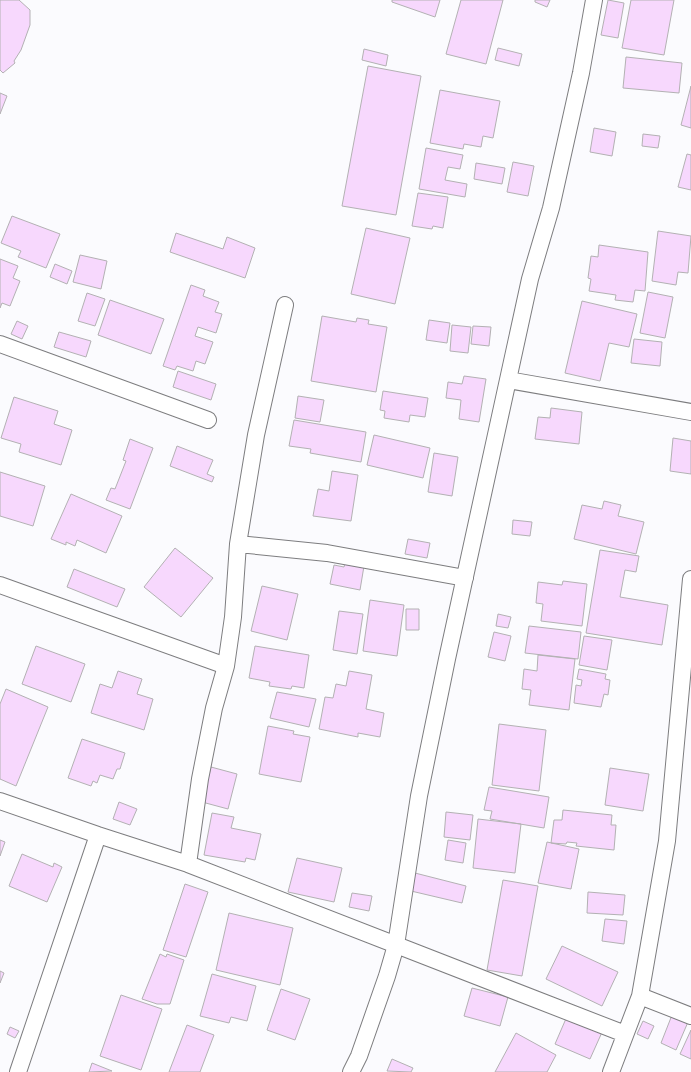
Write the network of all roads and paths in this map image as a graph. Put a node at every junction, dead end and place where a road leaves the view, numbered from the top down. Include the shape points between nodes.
1 (594, 0) edge
2 (285, 306) dead end
3 (0, 344) edge
4 (508, 380) junction
5 (691, 412) edge
6 (208, 420) dead end
7 (238, 544) junction
8 (465, 578) junction
9 (691, 578) edge
10 (0, 585) edge
11 (226, 666) junction
12 (0, 801) edge
13 (98, 835) junction
14 (188, 864) junction
15 (396, 945) junction
16 (640, 996) junction
17 (691, 1016) edge
18 (625, 1034) junction
19 (18, 1072) edge
20 (351, 1072) edge
21 (611, 1072) edge

1 - 4 street via 551,208 530,279
2 - 7 street via 256,435
3 - 6 street
4 - 5 street
4 - 8 street
7 - 8 street via 327,553
7 - 11 street
8 - 15 street via 419,796
9 - 16 street via 667,841
10 - 11 street
11 - 14 street via 200,779
12 - 13 street
13 - 14 street
13 - 19 street
14 - 15 street
15 - 18 street
15 - 20 street
16 - 17 street
16 - 18 street
18 - 21 street

